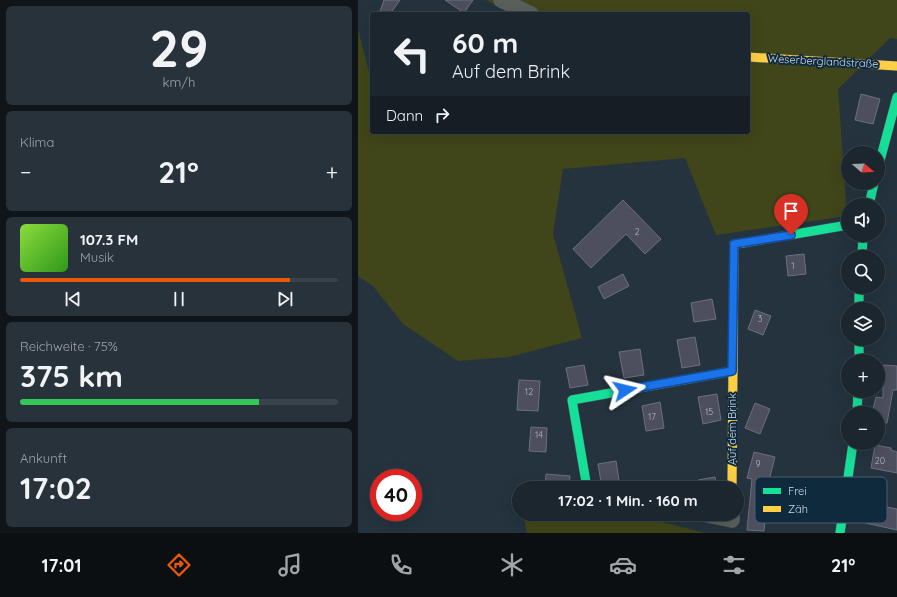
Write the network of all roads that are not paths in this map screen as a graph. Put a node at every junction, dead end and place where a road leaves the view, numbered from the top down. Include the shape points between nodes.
1 (501, 0) edge
2 (527, 12) edge
3 (750, 57) edge
4 (897, 66) edge
5 (897, 97) edge
6 (884, 146) edge
7 (841, 226) edge
8 (732, 371) junction
9 (852, 450) edge
10 (848, 477) edge
11 (586, 481) edge
12 (732, 481) edge
13 (841, 523) edge
14 (840, 533) edge

1 - 2 street
3 - 4 street, Weserberglandstraße
5 - 6 street
7 - 8 street, Auf dem Brink via 734,244
8 - 11 street via 572,400
8 - 12 street, Auf dem Brink
9 - 10 street
13 - 14 street

